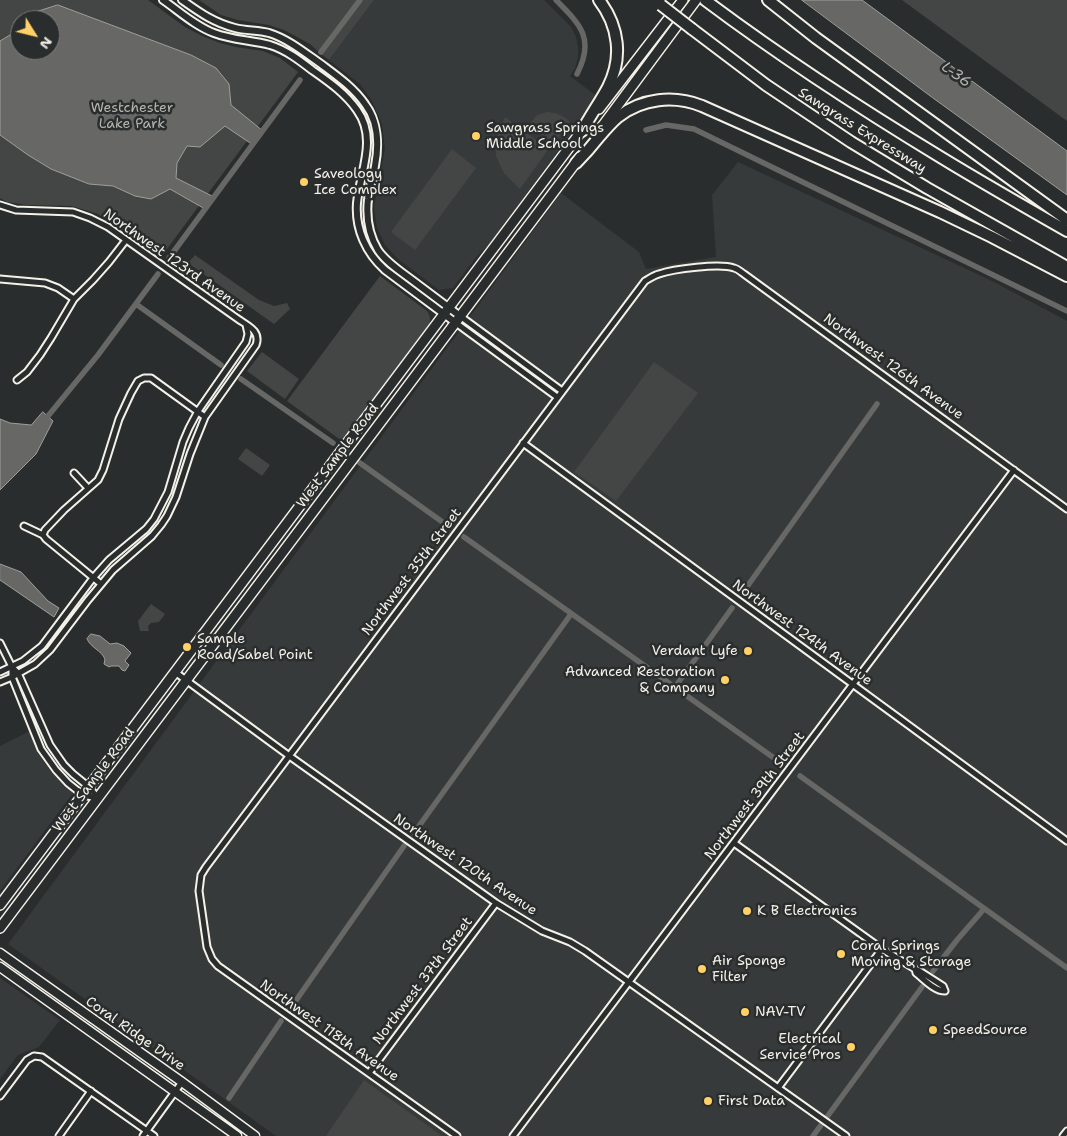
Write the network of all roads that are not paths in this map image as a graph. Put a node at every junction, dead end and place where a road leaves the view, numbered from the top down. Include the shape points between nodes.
1 (163, 0) edge
2 (182, 0) edge
3 (599, 0) edge
4 (682, 0) edge
5 (696, 0) edge
6 (768, 0) edge
7 (708, 2) edge
8 (657, 3) edge
9 (286, 40) junction
10 (280, 50) junction
11 (366, 105) junction
12 (358, 111) junction
13 (582, 131) junction
14 (576, 163) junction
15 (0, 204) edge
16 (1067, 220) edge
17 (1067, 231) edge
18 (126, 240) junction
19 (697, 268) joint
20 (1067, 268) edge
21 (1067, 276) edge
22 (0, 279) edge
23 (74, 299) junction
24 (447, 311) junction
25 (458, 320) junction
26 (246, 325) junction
27 (17, 380) dead end
28 (562, 391) junction
29 (558, 397) junction
30 (198, 412) junction
31 (205, 417) junction
32 (523, 443) junction
33 (1014, 470) junction
34 (74, 473) dead end
35 (88, 488) junction
36 (1067, 509) edge
37 (154, 519) junction
38 (161, 525) junction
39 (24, 526) dead end
40 (42, 535) junction
41 (93, 578) junction
42 (101, 584) junction
43 (0, 643) edge
44 (12, 667) junction
45 (0, 672) edge
46 (175, 672) junction
47 (18, 674) junction
48 (12, 677) junction
49 (186, 680) junction
50 (0, 682) edge
51 (853, 684) junction
52 (288, 756) junction
53 (89, 787) junction
54 (83, 795) junction
55 (98, 798) junction
56 (1067, 841) edge
57 (734, 843) junction
58 (496, 903) junction
59 (0, 905) edge
60 (0, 928) edge
61 (205, 932) joint
62 (882, 949) junction
63 (0, 953) edge
64 (0, 967) edge
65 (914, 970) junction
66 (630, 982) junction
67 (369, 1073) junction
68 (182, 1082) junction
69 (778, 1088) junction
70 (91, 1091) junction
71 (175, 1091) junction
72 (0, 1096) edge
73 (1067, 1131) edge
74 (145, 1134) edge
75 (59, 1136) edge
76 (154, 1136) edge
77 (237, 1136) edge
78 (255, 1136) edge
79 (457, 1136) edge
80 (514, 1136) edge
81 (846, 1136) edge
82 (1063, 1136) edge

1 - 10 street via 212,33
2 - 9 street via 218,23
3 - 13 highway via 614,30 617,63 608,87
4 - 13 main road, West Sample Road
5 - 14 main road, West Sample Road
6 - 16 highway
7 - 17 highway, Sawgrass Expressway via 869,113
8 - 20 highway, Sawgrass Expressway, bridge via 766,85 851,142
9 - 10 street
9 - 11 street via 343,80
10 - 12 street via 337,88
11 - 12 street
11 - 24 street via 376,128 377,142 368,198 367,219 372,235 378,249 390,263
12 - 24 street via 368,142 357,202 357,216 365,246 385,270
13 - 24 main road, West Sample Road
14 - 21 highway via 614,120 629,110 660,100 691,102 926,206
14 - 25 main road, West Sample Road
15 - 18 street, Northwest 123rd Avenue via 16,210 73,212 108,226
18 - 23 street via 110,262
18 - 26 street, Northwest 123rd Avenue
19 - 28 street, Northwest 35th Street via 659,274 645,281
19 - 33 street, Northwest 126th Avenue via 723,266 744,274
22 - 23 street via 45,283
23 - 27 street via 52,338 27,372
24 - 25 street
24 - 46 main road, West Sample Road
25 - 28 street
25 - 29 street
25 - 49 main road, West Sample Road
26 - 30 street via 246,342
26 - 31 street via 257,334 256,345
28 - 29 street, Northwest 35th Street
29 - 32 street, Northwest 35th Street
30 - 31 street
30 - 35 street via 151,378 138,381 119,419 103,470 98,480
30 - 37 street via 183,442 168,492
31 - 38 street via 176,497
32 - 51 street, Northwest 124th Avenue
32 - 52 street, Northwest 35th Street
33 - 36 street, Northwest 126th Avenue
33 - 51 street, Northwest 39th Street
34 - 35 street
35 - 40 street
37 - 38 street
37 - 41 street via 108,560
38 - 42 street
39 - 40 street
40 - 41 street
41 - 42 street
41 - 44 street via 42,646
42 - 47 street via 50,650
43 - 44 street
44 - 45 street
44 - 47 street
44 - 48 street
46 - 49 street, Northwest 120th Avenue
46 - 53 main road, West Sample Road
47 - 48 street
47 - 53 street via 50,745 64,765
48 - 50 street
48 - 54 street via 41,749 56,770
49 - 52 street, Northwest 120th Avenue
49 - 55 main road, West Sample Road
51 - 56 street, Northwest 124th Avenue
51 - 57 street, Northwest 39th Street
52 - 58 street, Northwest 120th Avenue
52 - 61 street, Northwest 35th Street via 201,875 199,891
53 - 54 main road, West Sample Road
53 - 55 street
54 - 55 street
54 - 59 main road, West Sample Road
55 - 60 main road, West Sample Road
57 - 62 street
57 - 66 street, Northwest 39th Street
58 - 66 street, Northwest 120th Avenue via 542,931 586,951
58 - 67 street, Northwest 37th Street
61 - 67 street, Northwest 118th Avenue via 207,947 218,966
62 - 65 street
62 - 69 street
63 - 68 main road, Coral Ridge Drive
64 - 71 main road, Coral Ridge Drive
65 - 65 street via 935,988 945,991 943,986
66 - 69 street, Northwest 120th Avenue
66 - 80 street, Northwest 39th Street
67 - 79 street, Northwest 118th Avenue
68 - 71 street
68 - 78 main road, Coral Ridge Drive
69 - 81 street, Northwest 120th Avenue
70 - 72 street via 42,1057 34,1056 27,1060
70 - 74 street
70 - 75 street
71 - 74 street
71 - 77 main road, Coral Ridge Drive
73 - 82 street
74 - 76 street

